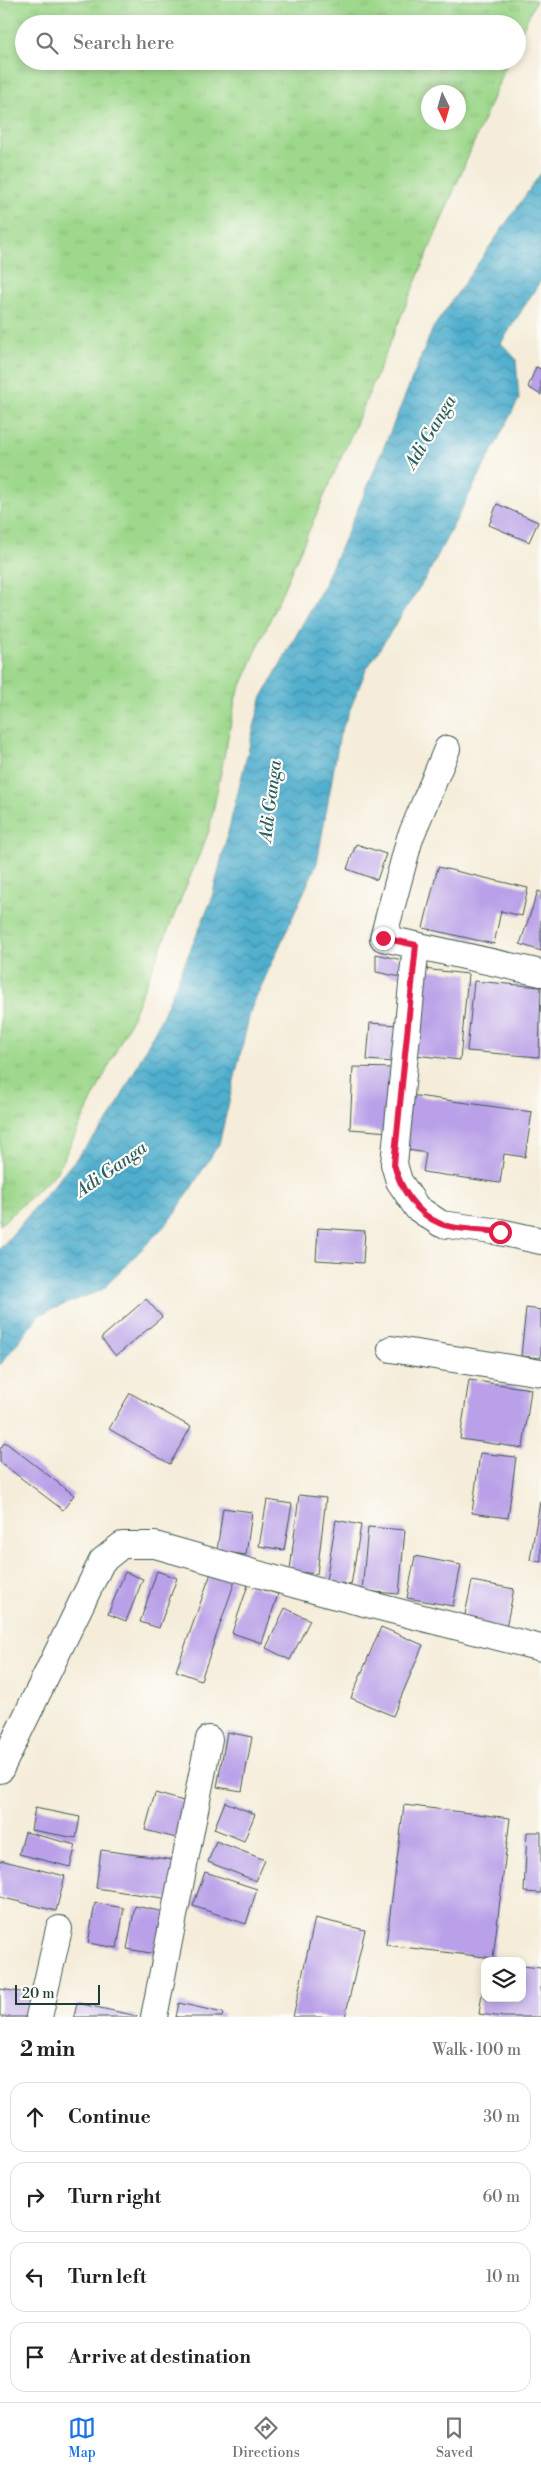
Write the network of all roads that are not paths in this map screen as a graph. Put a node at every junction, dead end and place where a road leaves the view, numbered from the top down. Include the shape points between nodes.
1 (447, 749) dead end
2 (416, 945) junction
3 (541, 973) edge
4 (541, 1241) edge
5 (391, 1350) dead end
6 (541, 1373) edge
7 (541, 1648) edge
8 (209, 1739) dead end
9 (0, 1770) edge
10 (58, 1929) dead end
11 (39, 2017) edge
12 (154, 2017) edge

1 - 2 street via 410,838 383,938
2 - 3 street
2 - 4 street via 394,1164 398,1181 417,1208 442,1224
5 - 6 street
7 - 9 street via 332,1595 155,1545 122,1545 102,1561
8 - 12 street
10 - 11 street

